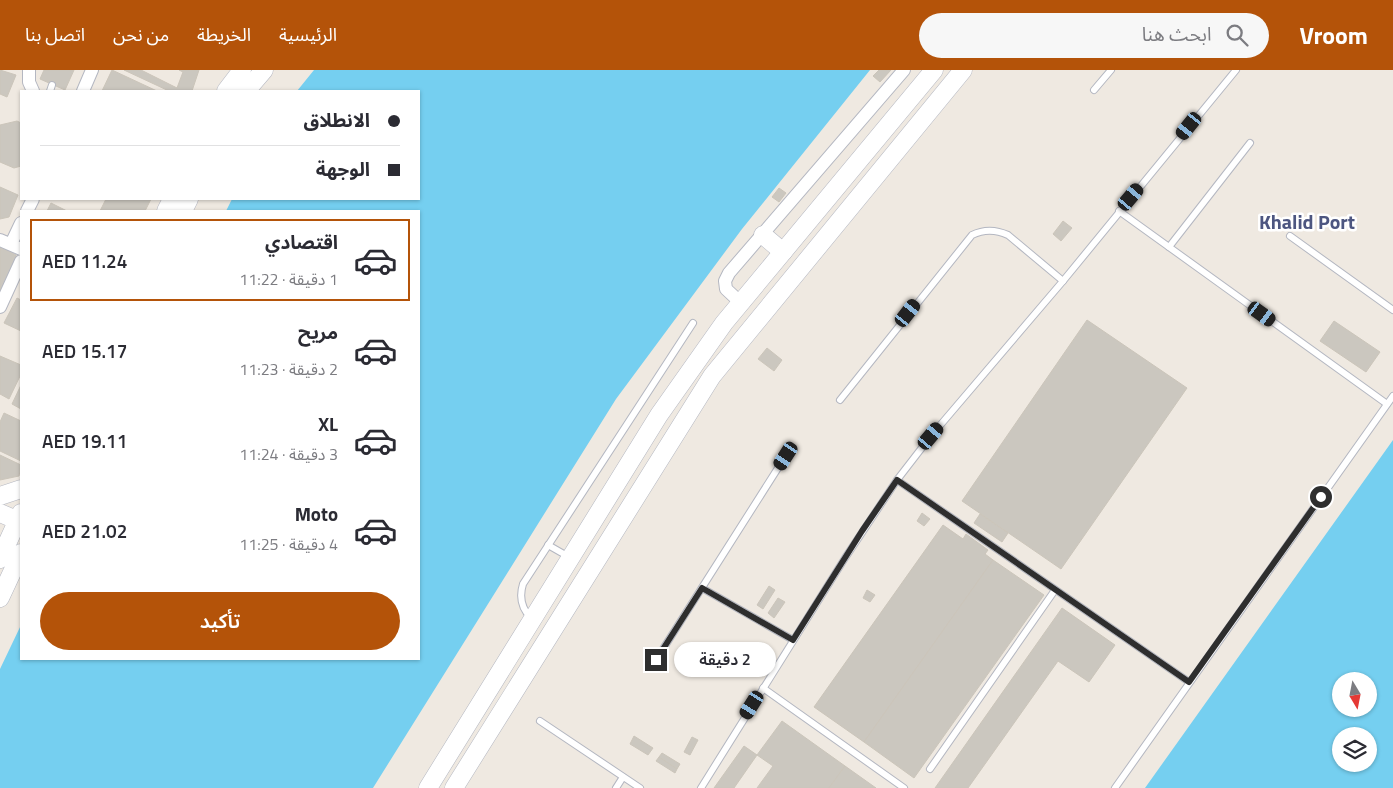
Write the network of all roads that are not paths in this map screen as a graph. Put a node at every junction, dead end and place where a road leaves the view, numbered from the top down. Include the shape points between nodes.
1 (29, 70) edge
2 (92, 70) edge
3 (242, 70) edge
4 (264, 70) edge
5 (904, 70) edge
6 (934, 70) edge
7 (963, 70) edge
8 (1111, 70) edge
9 (1236, 70) edge
10 (33, 90) edge
11 (83, 90) edge
12 (227, 90) edge
13 (247, 90) edge
14 (1094, 90) dead end
15 (1250, 143) dead end
16 (1119, 211) junction
17 (20, 225) edge
18 (763, 235) junction
19 (1290, 236) dead end
20 (11, 244) edge
21 (1169, 247) junction
22 (783, 252) junction
23 (20, 263) edge
24 (1063, 281) junction
25 (741, 303) junction
26 (0, 307) edge
27 (1393, 310) edge
28 (693, 323) dead end
29 (1393, 396) edge
30 (840, 400) dead end
31 (1387, 404) junction
32 (786, 456) dead end
33 (897, 480) junction
34 (20, 489) edge
35 (0, 496) edge
36 (0, 513) edge
37 (20, 518) edge
38 (10, 539) edge
39 (548, 545) junction
40 (20, 554) edge
41 (571, 558) junction
42 (0, 559) edge
43 (702, 588) junction
44 (1055, 590) junction
45 (0, 598) edge
46 (532, 619) junction
47 (793, 640) junction
48 (656, 660) dead end
49 (1189, 682) junction
50 (763, 688) junction
51 (540, 721) dead end
52 (930, 769) dead end
53 (623, 777) junction
54 (428, 788) edge
55 (454, 788) edge
56 (616, 788) edge
57 (640, 788) edge
58 (700, 788) edge
59 (904, 788) edge
60 (1115, 788) edge

1 - 10 street
2 - 11 street
3 - 12 street
4 - 13 street
5 - 18 street
6 - 22 street
7 - 55 street via 712,376
8 - 14 lane
9 - 16 lane
15 - 21 lane
16 - 21 lane
16 - 24 lane
17 - 20 street
18 - 22 street
18 - 25 street via 727,276 726,289
19 - 27 lane
21 - 31 lane
22 - 25 street
23 - 26 street
24 - 30 lane via 1008,235 986,230 972,235
24 - 33 lane
25 - 41 street via 674,391
28 - 39 lane
29 - 31 lane
31 - 49 lane
32 - 43 lane
33 - 44 lane
33 - 47 lane
34 - 35 street
36 - 37 street
37 - 38 street
38 - 42 street
39 - 41 lane
39 - 46 lane via 521,591 522,607
40 - 45 street
41 - 46 street
43 - 47 lane
43 - 48 lane
44 - 49 lane
44 - 52 lane
46 - 54 street
47 - 50 lane
49 - 60 lane
50 - 58 lane
50 - 59 lane
51 - 53 lane
53 - 56 lane
53 - 57 lane

